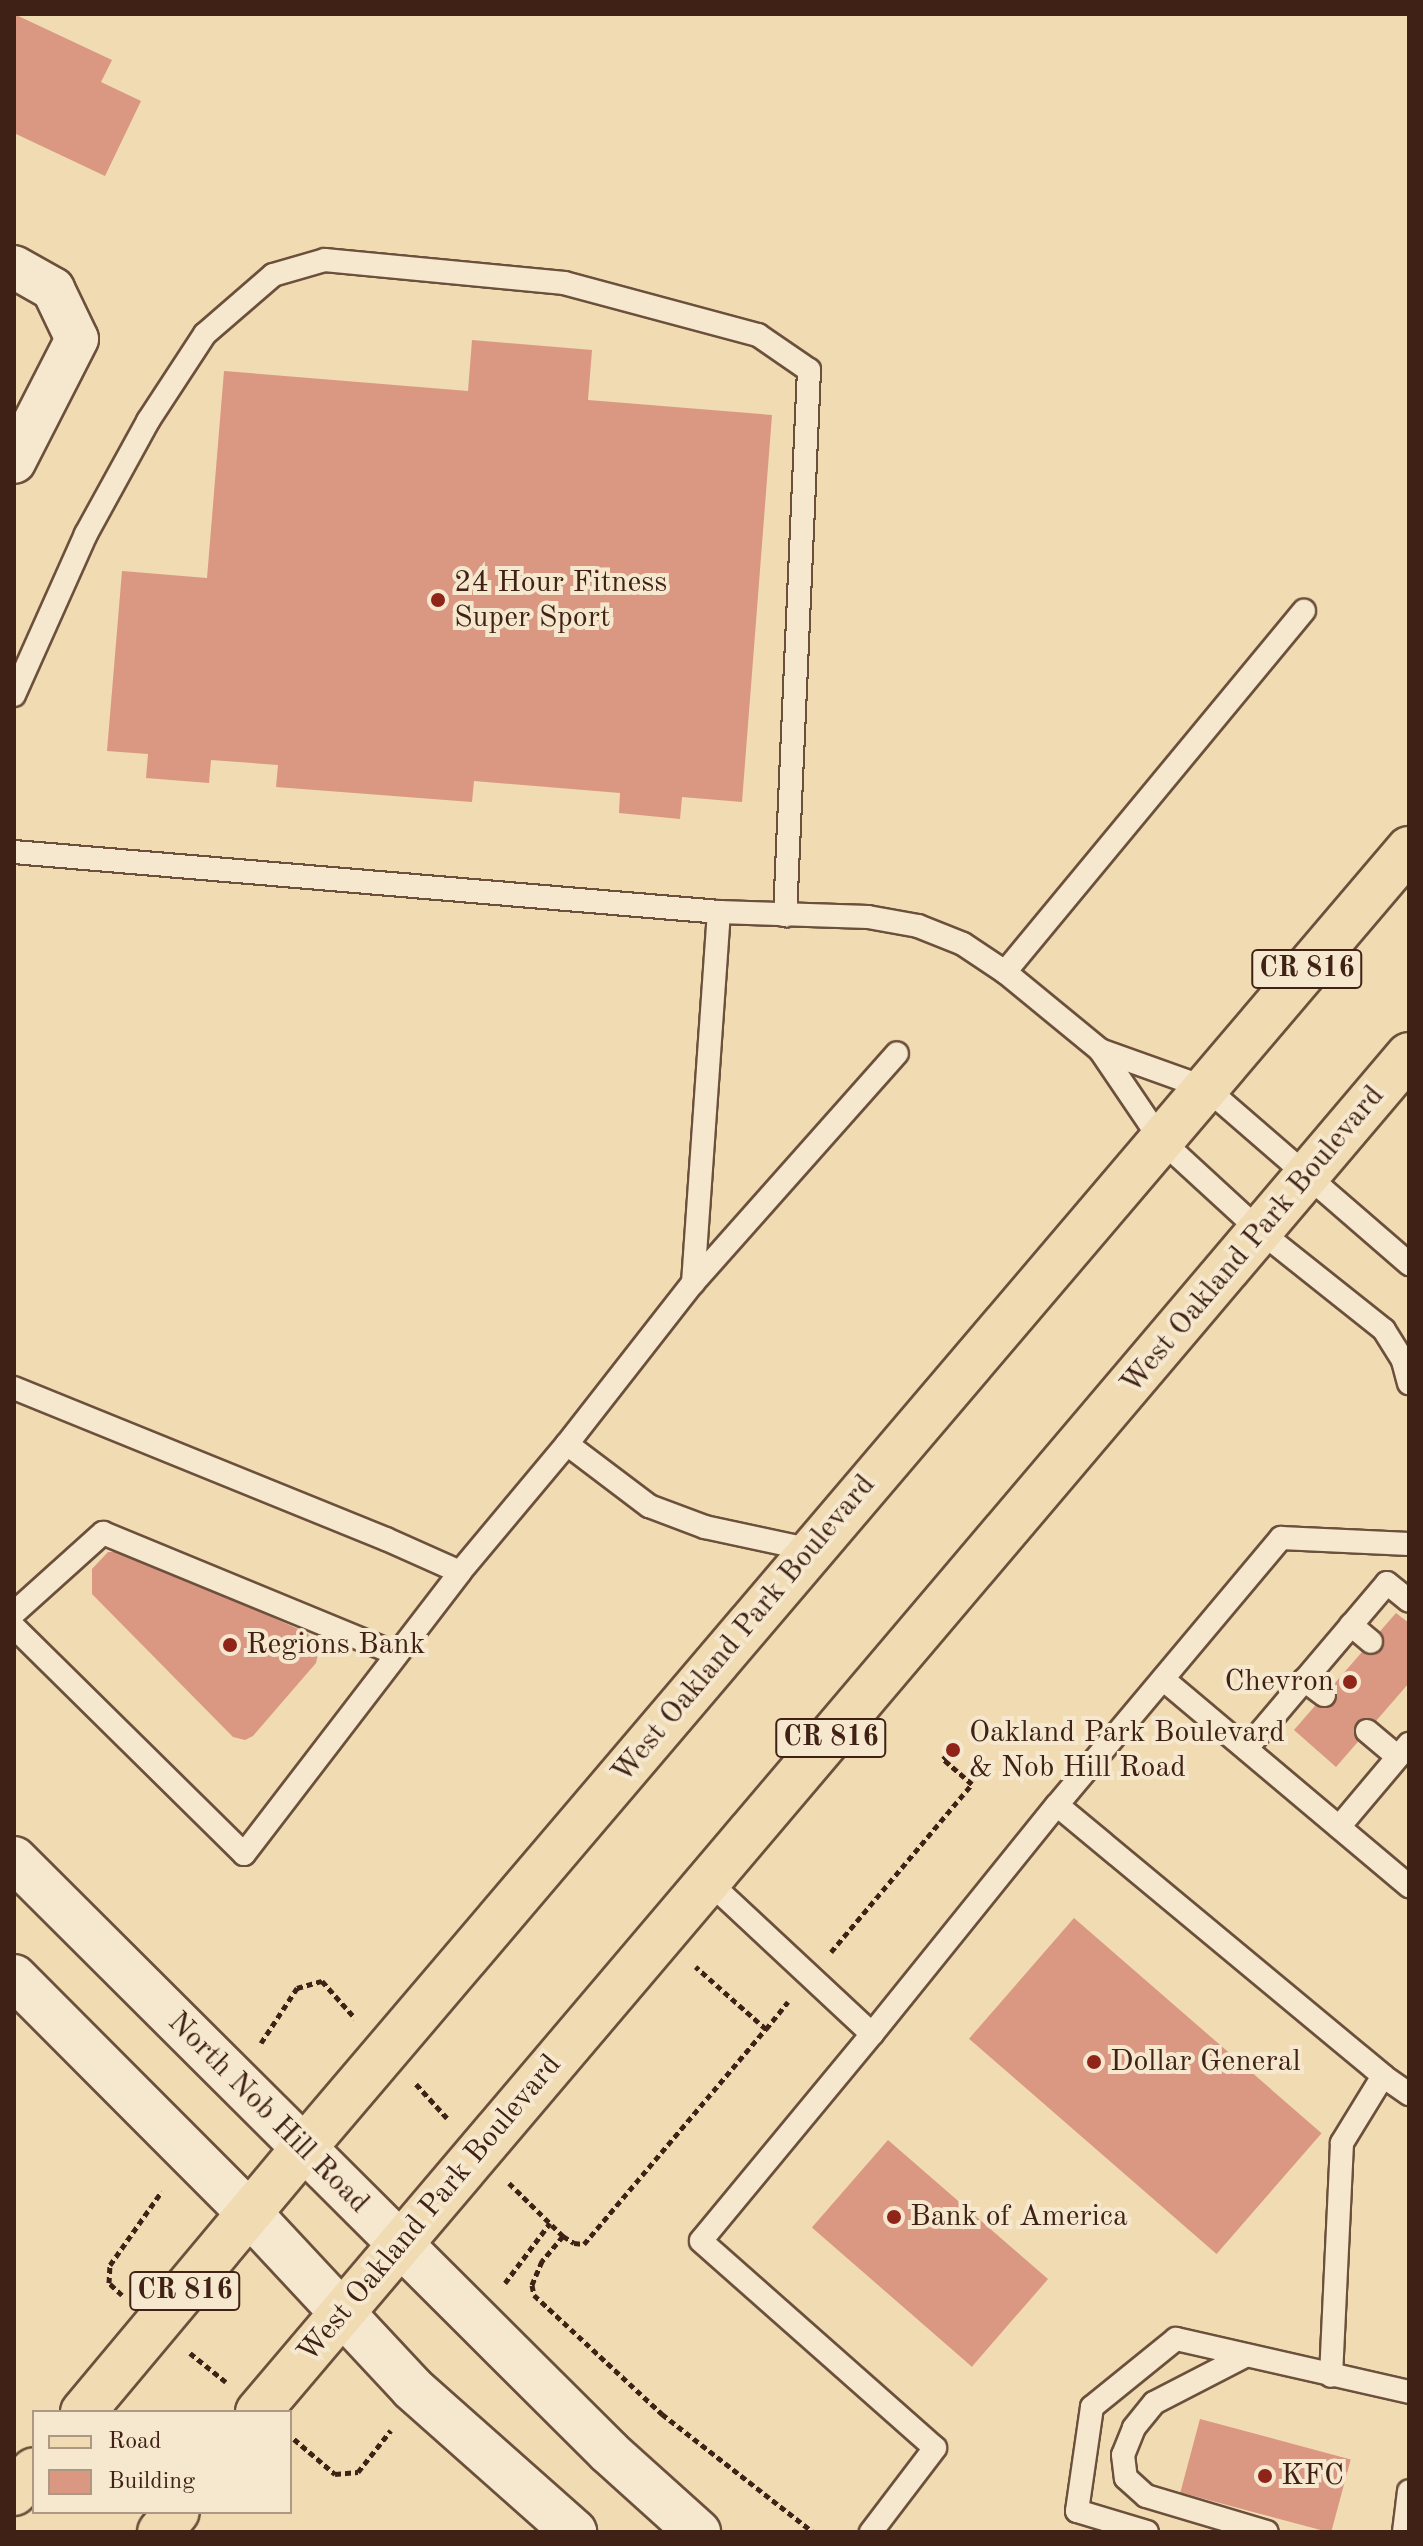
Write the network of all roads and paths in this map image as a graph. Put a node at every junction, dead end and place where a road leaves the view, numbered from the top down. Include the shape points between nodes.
1 (14, 267) edge
2 (14, 462) edge
3 (1304, 611) dead end
4 (14, 695) edge
5 (1409, 849) edge
6 (14, 852) edge
7 (719, 912) junction
8 (785, 915) junction
9 (1005, 972) junction
10 (1100, 1050) junction
11 (897, 1053) dead end
12 (1409, 1055) edge
13 (1206, 1088) junction
14 (1161, 1140) junction
15 (1307, 1175) junction
16 (1261, 1232) junction
17 (1409, 1264) edge
18 (693, 1283) junction
19 (1409, 1383) edge
20 (14, 1388) edge
21 (567, 1444) junction
22 (1409, 1544) edge
23 (812, 1550) junction
24 (460, 1572) junction
25 (1409, 1601) edge
26 (14, 1613) edge
27 (1351, 1625) junction
28 (14, 1627) edge
29 (1371, 1642) dead end
30 (397, 1654) junction
31 (1163, 1679) junction
32 (1304, 1680) junction
33 (1324, 1695) dead end
34 (1367, 1731) dead end
35 (1247, 1748) junction
36 (953, 1750) dead end
37 (1403, 1750) edge
38 (1057, 1805) junction
39 (1339, 1827) junction
40 (14, 1859) edge
41 (709, 1882) junction
42 (1409, 1886) edge
43 (696, 1967) dead end
44 (810, 1976) junction
45 (14, 1977) edge
46 (766, 2029) junction
47 (872, 2034) junction
48 (1383, 2076) junction
49 (1409, 2094) edge
50 (303, 2149) junction
51 (250, 2214) junction
52 (550, 2223) dead end
53 (563, 2236) junction
54 (398, 2243) junction
55 (341, 2312) junction
56 (1245, 2356) junction
57 (1331, 2376) junction
58 (1409, 2392) edge
59 (85, 2410) edge
60 (260, 2410) edge
61 (32, 2472) edge
62 (1409, 2491) edge
63 (14, 2493) edge
64 (175, 2514) edge
65 (160, 2532) edge
66 (574, 2532) edge
67 (698, 2532) edge
68 (813, 2532) edge
69 (871, 2532) edge
70 (1147, 2532) edge
71 (1267, 2532) edge
72 (1404, 2532) edge

1 - 2 street via 53,289 77,339
3 - 9 lane
4 - 8 lane via 86,534 148,421 205,334 273,275 325,260 564,283 758,335 809,370
5 - 13 main road, West Oakland Park Boulevard / CR 816
6 - 7 lane
7 - 8 lane
7 - 18 lane
8 - 9 lane via 868,917 918,926 963,944
9 - 10 lane
10 - 13 lane
10 - 14 lane
11 - 18 lane
12 - 15 main road, West Oakland Park Boulevard / CR 816
13 - 14 main road, West Oakland Park Boulevard / CR 816
13 - 15 lane
14 - 16 lane
14 - 23 main road, West Oakland Park Boulevard / CR 816
15 - 16 main road, West Oakland Park Boulevard / CR 816
15 - 17 lane
16 - 19 lane via 1384,1330
16 - 41 main road, West Oakland Park Boulevard / CR 816
18 - 21 lane
20 - 24 lane
21 - 23 lane via 649,1506 705,1527
21 - 24 lane
22 - 31 lane via 1281,1538
23 - 50 main road, West Oakland Park Boulevard / CR 816
24 - 30 lane
25 - 27 lane via 1387,1583
26 - 30 lane via 103,1533
27 - 29 lane
27 - 32 lane
28 - 30 lane via 244,1854
31 - 35 lane
31 - 38 lane
32 - 33 lane
32 - 35 lane
34 - 37 lane
35 - 39 lane
36 - 44 path via 943,1759 972,1784
37 - 39 lane
38 - 47 lane
38 - 48 lane
39 - 42 lane
40 - 50 main road, North Nob Hill Road
41 - 44 lane
41 - 54 main road, West Oakland Park Boulevard / CR 816
43 - 46 path
44 - 46 path
44 - 47 lane
45 - 51 main road
46 - 53 path via 584,2244
47 - 69 lane via 701,2241 935,2448
48 - 49 lane
48 - 57 lane via 1342,2143
50 - 51 main road, West Oakland Park Boulevard / CR 816
50 - 54 main road, North Nob Hill Road
51 - 55 main road
51 - 59 main road, West Oakland Park Boulevard / CR 816
52 - 53 path
53 - 68 path via 542,2261 532,2285 534,2295 662,2414
54 - 55 main road, West Oakland Park Boulevard / CR 816
54 - 67 main road, North Nob Hill Road via 609,2452
55 - 60 main road, West Oakland Park Boulevard / CR 816
55 - 66 main road via 412,2388
56 - 57 lane
56 - 70 lane via 1176,2339 1092,2407 1077,2511
56 - 71 lane via 1154,2403 1134,2428 1123,2455 1126,2478 1146,2496
57 - 58 lane
61 - 63 main road
62 - 72 lane
64 - 65 main road

